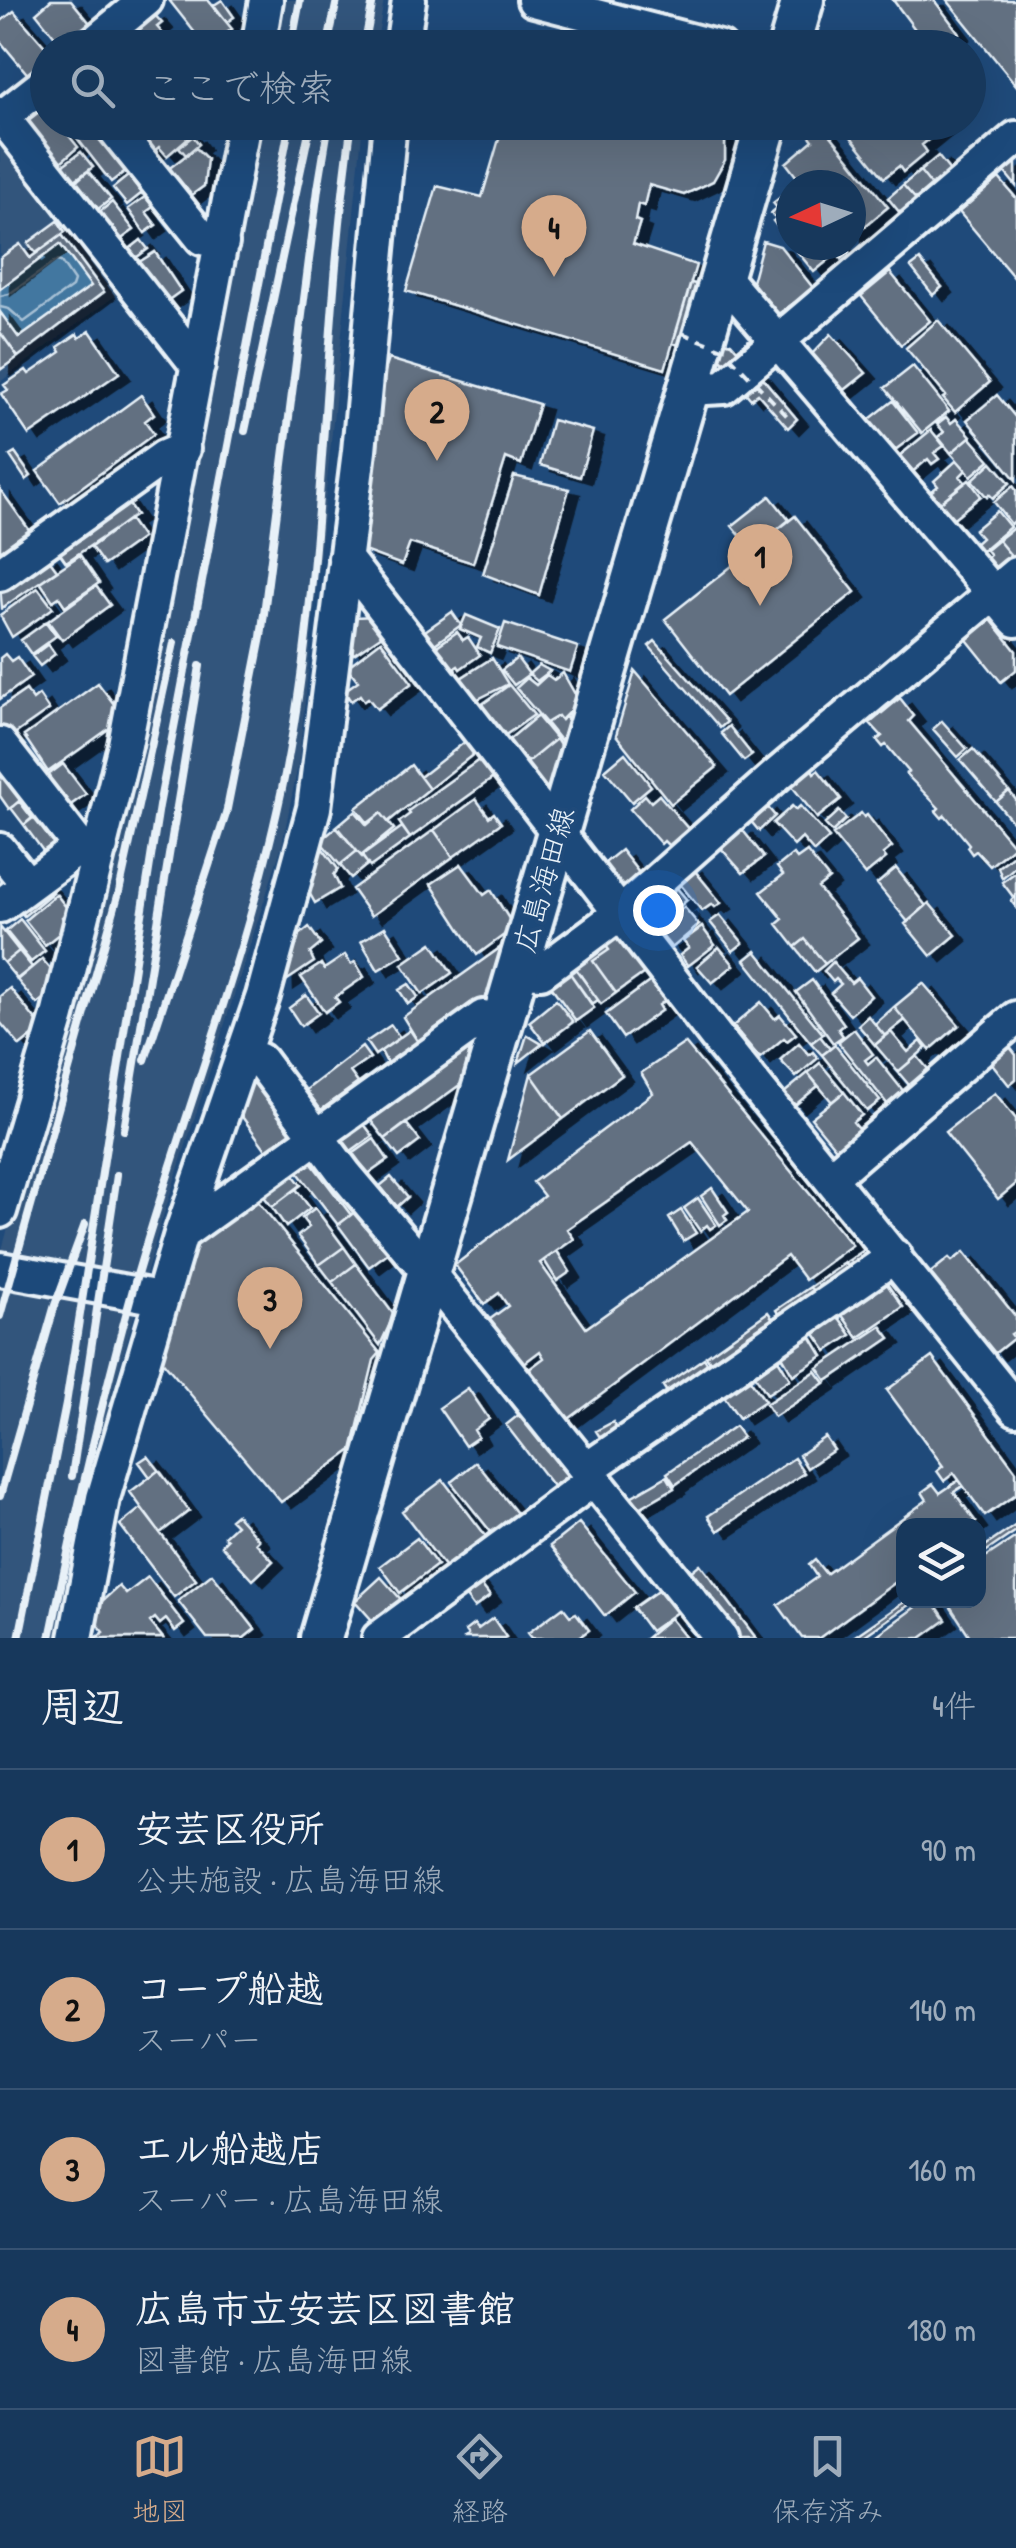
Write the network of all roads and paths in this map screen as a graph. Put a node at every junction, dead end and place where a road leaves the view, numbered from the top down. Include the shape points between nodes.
1 (146, 0) edge
2 (266, 0) edge
3 (409, 0) edge
4 (534, 0) edge
5 (803, 0) edge
6 (110, 30) edge
7 (261, 30) edge
8 (405, 30) edge
9 (650, 30) edge
10 (794, 30) edge
11 (30, 94) edge
12 (1, 116) edge
13 (1016, 138) edge
14 (123, 140) edge
15 (241, 140) edge
16 (388, 140) edge
17 (762, 140) edge
18 (222, 243) junction
19 (722, 276) junction
20 (682, 334) dead end
21 (778, 341) junction
22 (198, 366) junction
23 (688, 389) junction
24 (790, 419) dead end
25 (183, 449) junction
26 (345, 558) junction
27 (0, 574) edge
28 (1005, 583) edge
29 (1016, 620) edge
30 (0, 744) edge
31 (558, 832) junction
32 (91, 847) junction
33 (0, 850) edge
34 (28, 885) junction
35 (0, 906) edge
36 (622, 912) junction
37 (518, 970) junction
38 (1016, 1018) edge
39 (502, 1020) junction
40 (243, 1053) junction
41 (317, 1136) junction
42 (831, 1177) junction
43 (0, 1211) edge
44 (181, 1234) junction
45 (895, 1256) junction
46 (0, 1269) edge
47 (428, 1272) junction
48 (160, 1298) junction
49 (1016, 1409) edge
50 (590, 1475) junction
51 (76, 1638) edge
52 (321, 1638) edge
53 (379, 1638) edge
54 (720, 1638) edge

1 - 6 street
2 - 7 street
3 - 8 street
4 - 9 street
5 - 10 main road
11 - 12 street
12 - 22 street
13 - 21 street
14 - 18 street via 202,238
15 - 18 street
16 - 26 street
17 - 19 main road, 広島海田線
18 - 22 street
19 - 21 street
19 - 23 main road, 広島海田線
20 - 24 path, bridge via 723,349
21 - 23 street via 724,388
21 - 28 street
22 - 25 street
23 - 31 main road, 広島海田線
25 - 27 street
25 - 32 street
26 - 31 street
26 - 40 street via 314,808
28 - 29 street
28 - 36 street
30 - 32 street
31 - 36 street
31 - 37 main road, 広島海田線
32 - 34 street
32 - 43 street via 58,1016
33 - 34 street
34 - 35 street
36 - 37 street via 541,972
36 - 42 street
37 - 39 main road, 広島海田線
38 - 42 street
39 - 41 street via 483,1016
39 - 47 main road, 広島海田線
40 - 41 street via 260,1060
40 - 44 street
41 - 44 street
41 - 47 street
42 - 45 street
44 - 48 street
45 - 49 street
45 - 50 street
46 - 48 street
47 - 50 street
47 - 52 main road, 広島海田線
48 - 51 street via 103,1498
50 - 53 street
50 - 54 street

